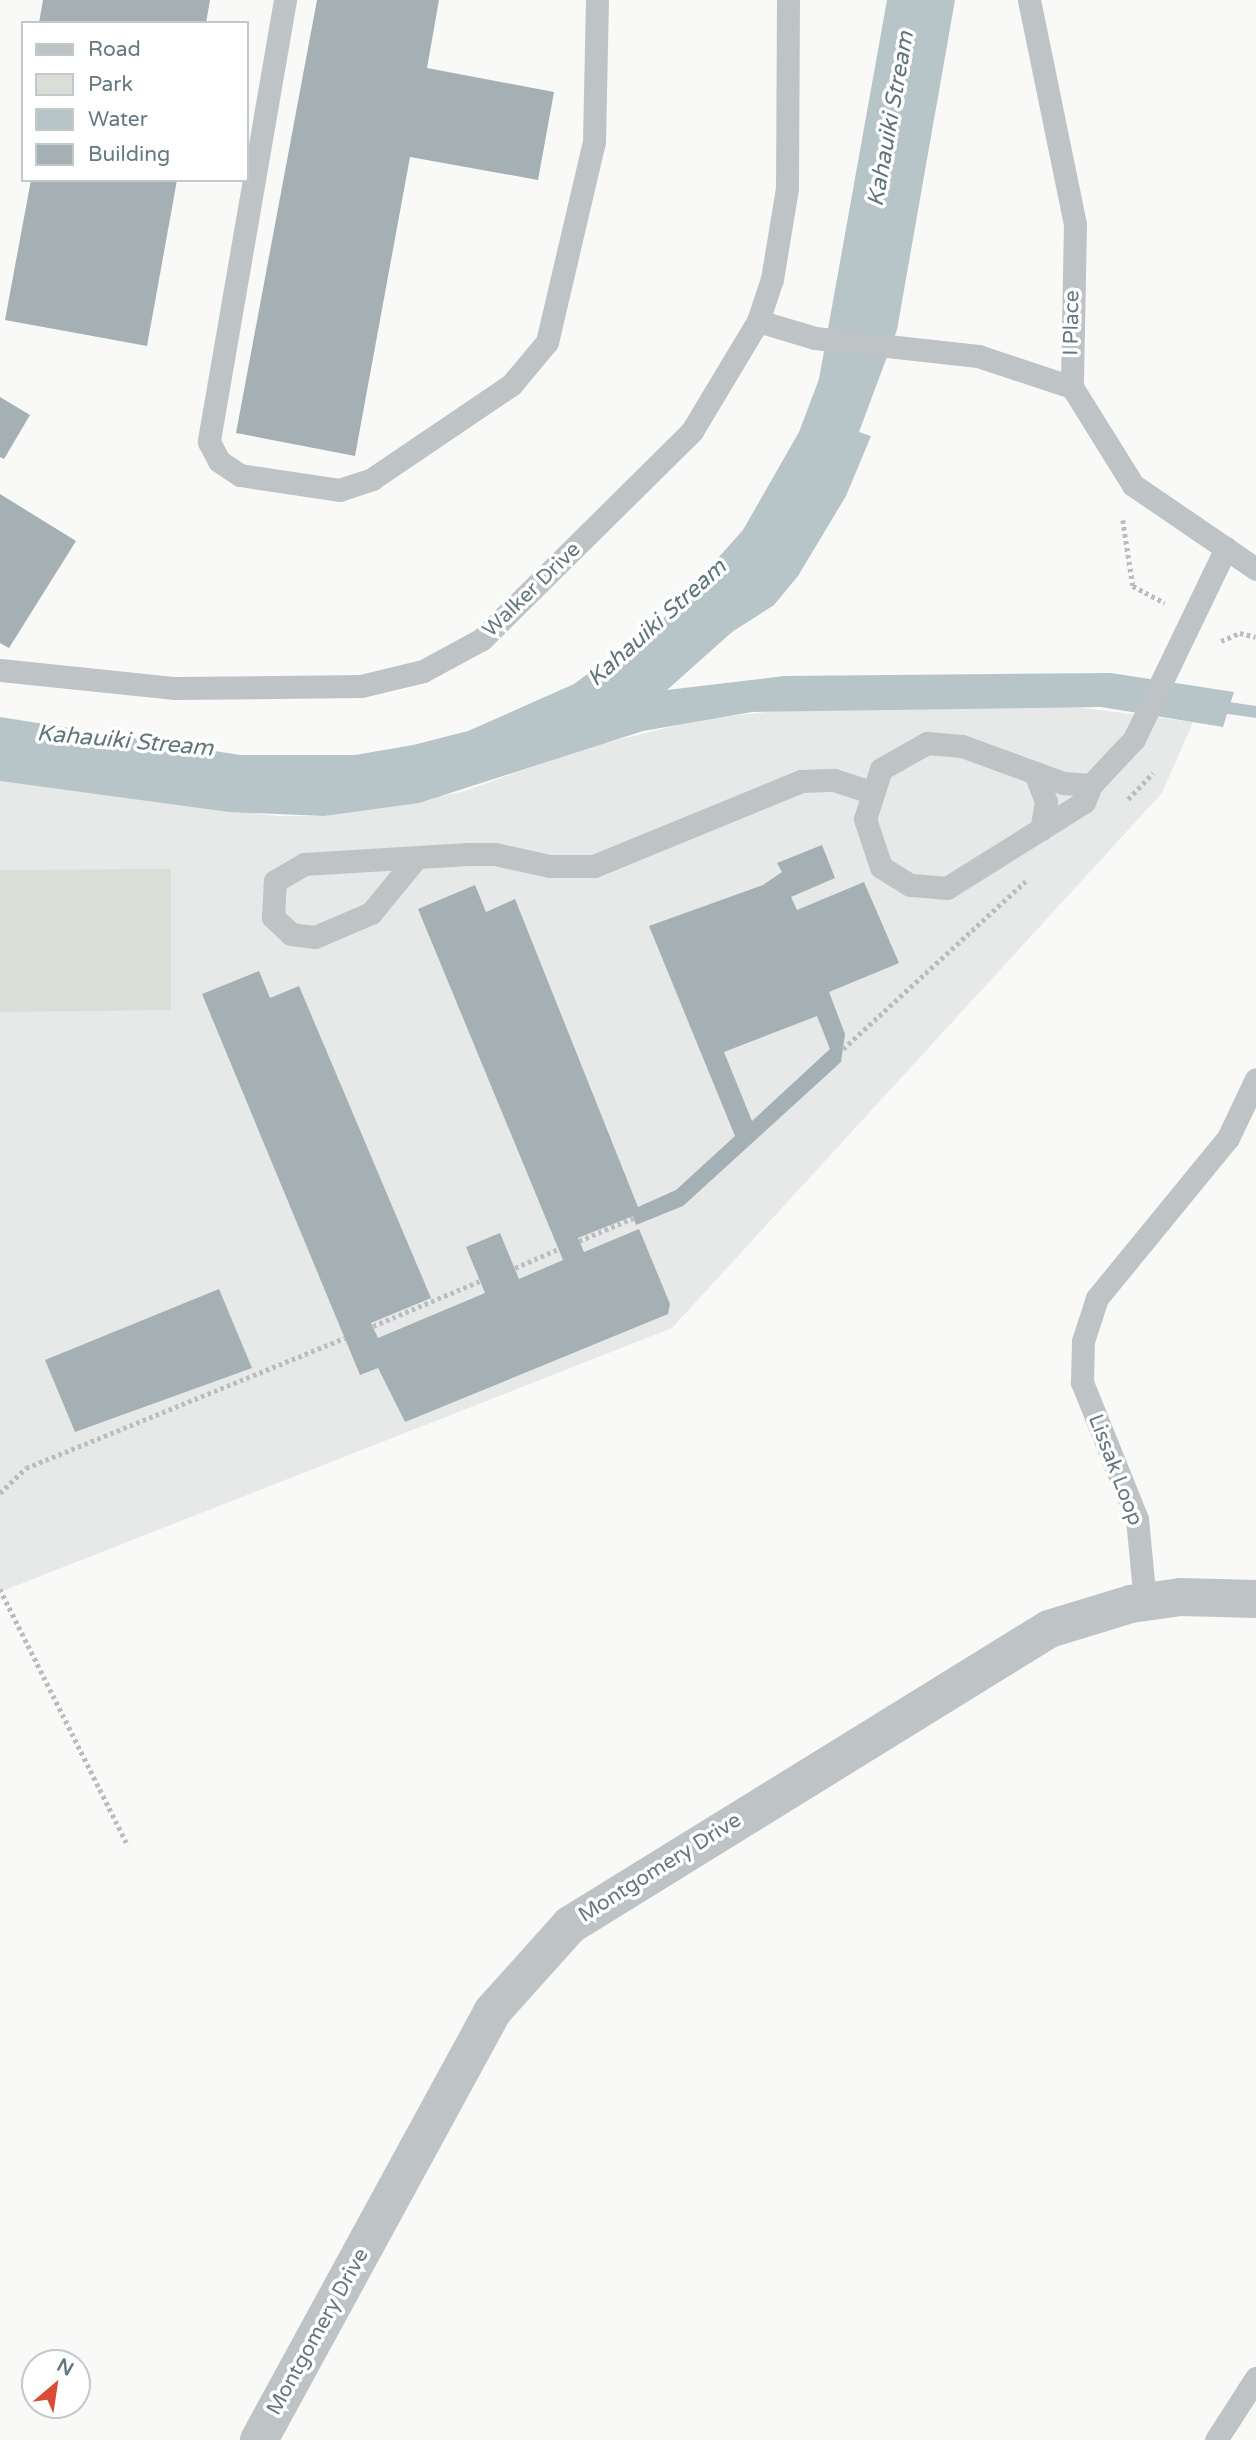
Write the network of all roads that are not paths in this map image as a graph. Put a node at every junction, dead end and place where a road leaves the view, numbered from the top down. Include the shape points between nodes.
1 (285, 0) edge
2 (597, 0) edge
3 (788, 0) edge
4 (1029, 0) edge
5 (758, 321) junction
6 (1072, 387) junction
7 (1226, 548) junction
8 (1256, 569) edge
9 (0, 670) edge
10 (1035, 773) junction
11 (1091, 785) junction
12 (870, 792) junction
13 (1041, 830) junction
14 (416, 858) junction
15 (1256, 1079) edge
16 (1256, 1599) edge
17 (1145, 1602) junction
18 (1256, 2378) edge
19 (259, 2440) edge
20 (1216, 2440) edge

1 - 2 lane via 209,442 219,461 240,475 326,490 362,484 401,459 511,385 547,342 594,142 601,56
3 - 5 lane, Walker Drive via 787,188 772,278
4 - 6 lane, I Place via 1075,224
5 - 6 lane via 815,338 1002,361
5 - 9 lane, Walker Drive via 692,431 508,617 454,657 393,681 329,688 175,688
6 - 7 lane via 1133,485
7 - 8 lane
7 - 11 lane via 1141,724 1125,752
10 - 11 lane
10 - 12 lane via 962,746 927,743 894,757
10 - 13 lane via 1046,802
11 - 13 lane via 1084,802
12 - 13 lane via 865,818 878,860 910,885 947,888
12 - 14 lane via 834,779 801,781 594,866 569,868 495,854
14 - 14 lane via 293,866 270,893 273,917 291,934 326,933 382,904
15 - 17 lane, Lissak Loop via 1228,1138 1097,1298 1083,1341 1082,1382 1137,1519
16 - 17 street, Montgomery Drive
17 - 19 street, Montgomery Drive via 1089,1614 1011,1648 606,1899 537,1955 492,2012
18 - 20 lane

